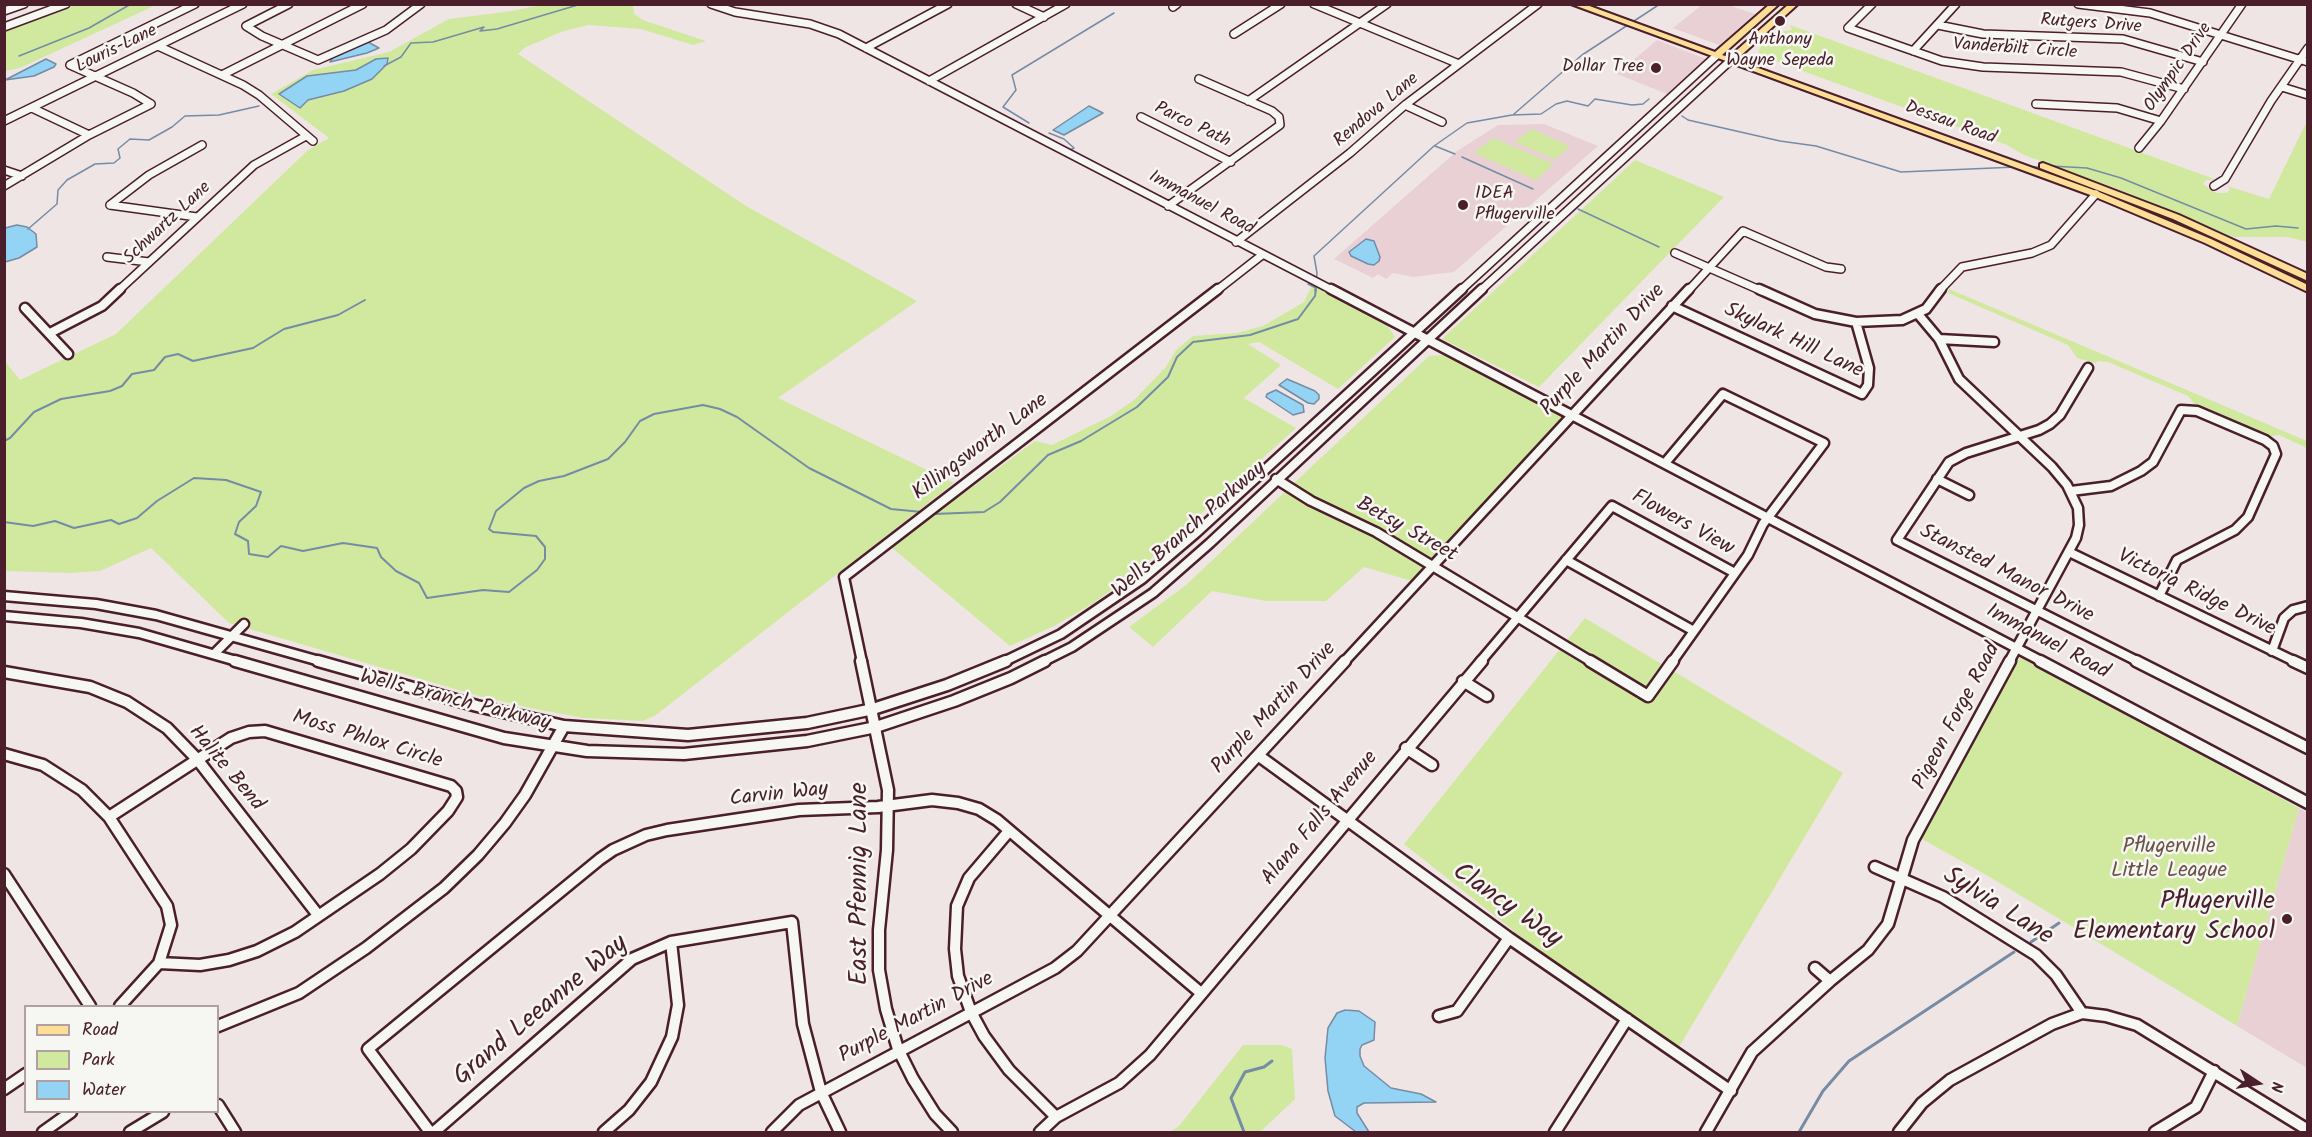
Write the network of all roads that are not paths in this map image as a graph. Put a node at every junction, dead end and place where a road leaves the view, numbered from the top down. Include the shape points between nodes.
1 (24, 4) edge
2 (66, 4) edge
3 (195, 4) edge
4 (219, 4) edge
5 (243, 4) edge
6 (289, 4) edge
7 (363, 4) edge
8 (421, 4) edge
9 (948, 4) edge
10 (1016, 4) edge
11 (1066, 4) edge
12 (1281, 4) edge
13 (1314, 4) edge
14 (1387, 4) edge
15 (1538, 4) edge
16 (1575, 4) edge
17 (1595, 4) edge
18 (1775, 4) edge
19 (1794, 4) edge
20 (1872, 4) edge
21 (1956, 4) edge
22 (2078, 4) edge
23 (2242, 4) edge
24 (716, 5) edge
25 (232, 10) junction
26 (4, 11) edge
27 (1617, 16) junction
28 (1044, 17) junction
29 (1760, 18) junction
30 (1360, 23) junction
31 (1774, 23) junction
32 (1938, 25) junction
33 (4, 27) edge
34 (1234, 34) dead end
35 (2221, 35) junction
36 (280, 44) junction
37 (158, 46) junction
38 (866, 48) junction
39 (2307, 48) edge
40 (1912, 51) junction
41 (1719, 53) junction
42 (1734, 59) junction
43 (2304, 61) edge
44 (2203, 62) junction
45 (1459, 64) junction
46 (222, 75) junction
47 (97, 76) junction
48 (1199, 79) dead end
49 (929, 81) junction
50 (2282, 87) junction
51 (2184, 89) junction
52 (1677, 92) junction
53 (2307, 95) edge
54 (1691, 98) junction
55 (1248, 101) junction
56 (2036, 104) dead end
57 (1405, 105) junction
58 (32, 108) junction
59 (1141, 117) dead end
60 (4, 121) edge
61 (2161, 121) junction
62 (1442, 122) dead end
63 (89, 135) junction
64 (202, 145) dead end
65 (1616, 147) junction
66 (2139, 148) dead end
67 (1630, 153) junction
68 (1231, 162) junction
69 (4, 170) edge
70 (22, 176) junction
71 (4, 186) edge
72 (2214, 186) dead end
73 (2098, 190) junction
74 (1557, 201) junction
75 (1168, 206) junction
76 (1572, 207) junction
77 (197, 217) junction
78 (1236, 242) junction
79 (1676, 253) dead end
80 (1262, 255) junction
81 (107, 257) dead end
82 (149, 262) junction
83 (1709, 267) junction
84 (1841, 269) dead end
85 (2307, 278) edge
86 (2307, 289) edge
87 (1672, 306) junction
88 (25, 308) dead end
89 (1918, 314) junction
90 (1856, 322) junction
91 (1413, 332) junction
92 (50, 333) junction
93 (1939, 339) junction
94 (1428, 340) junction
95 (1994, 342) dead end
96 (68, 354) dead end
97 (2088, 368) dead end
98 (1573, 414) junction
99 (2020, 437) junction
100 (1665, 463) junction
101 (1276, 479) junction
102 (1937, 479) junction
103 (2071, 491) junction
104 (1969, 495) dead end
105 (1612, 506) joint
106 (1769, 517) junction
107 (2069, 552) junction
108 (1566, 560) junction
109 (1434, 566) junction
110 (1735, 573) junction
111 (4, 596) edge
112 (2159, 596) junction
113 (2307, 606) edge
114 (2036, 609) junction
115 (4, 616) edge
116 (1516, 618) junction
117 (244, 624) dead end
118 (1694, 631) junction
119 (233, 636) junction
120 (2016, 646) junction
121 (2272, 651) junction
122 (214, 654) junction
123 (2307, 668) edge
124 (4, 672) edge
125 (1463, 681) junction
126 (1487, 696) dead end
127 (873, 709) junction
128 (564, 726) junction
129 (876, 727) junction
130 (554, 747) junction
131 (1406, 748) junction
132 (2307, 748) edge
133 (4, 754) edge
134 (1258, 756) junction
135 (197, 759) junction
136 (1432, 765) dead end
137 (2307, 803) edge
138 (888, 806) junction
139 (109, 817) junction
140 (1346, 820) junction
141 (1009, 831) junction
142 (1875, 867) dead end
143 (4, 874) edge
144 (1902, 878) junction
145 (318, 915) junction
146 (1109, 916) junction
147 (1509, 938) junction
148 (670, 942) junction
149 (159, 963) junction
150 (1815, 968) dead end
151 (1830, 981) junction
152 (1201, 993) junction
153 (89, 1005) edge
154 (121, 1005) edge
155 (971, 1012) junction
156 (2082, 1013) junction
157 (1439, 1016) dead end
158 (1627, 1020) junction
159 (219, 1026) edge
160 (898, 1049) junction
161 (2214, 1071) junction
162 (24, 1075) edge
163 (4, 1089) edge
164 (1731, 1091) junction
165 (821, 1092) junction
166 (219, 1107) edge
167 (69, 1113) edge
168 (161, 1113) edge
169 (1056, 1117) junction
170 (2307, 1130) edge
171 (43, 1132) edge
172 (130, 1132) edge
173 (235, 1132) edge
174 (432, 1132) edge
175 (604, 1132) edge
176 (772, 1132) edge
177 (840, 1132) edge
178 (951, 1132) edge
179 (1040, 1132) edge
180 (1555, 1132) edge
181 (1706, 1132) edge
182 (1899, 1132) edge
183 (2155, 1132) edge

1 - 26 street
2 - 33 street
3 - 47 street via 70,64
4 - 25 street
5 - 25 street, Louris Lane
6 - 36 street via 246,26
7 - 36 street
8 - 36 street via 386,30 318,60
9 - 38 street
10 - 28 street
11 - 28 street
12 - 34 street
13 - 30 street
14 - 30 street
15 - 45 street, Rendova Lane
16 - 27 main road, Dessau Road
17 - 27 main road, Dessau Road
18 - 29 main road, Wells Branch Parkway
19 - 31 main road, Wells Branch Parkway
20 - 40 street, Vanderbilt Circle via 1848,28
21 - 32 street
22 - 35 street via 2139,10
23 - 35 street, Olympic Drive
24 - 38 street, Immanuel Road via 735,12 816,25
25 - 37 street, Louris Lane
27 - 41 main road, Dessau Road
28 - 49 street
29 - 31 main road
29 - 41 main road, Wells Branch Parkway
30 - 45 street
30 - 55 street
31 - 42 main road, Wells Branch Parkway
32 - 40 street
32 - 44 street, Rutgers Drive via 1983,34 2122,39
35 - 43 street
35 - 44 street, Olympic Drive
36 - 46 street
37 - 46 street
37 - 47 street, Louris Lane
38 - 49 street, Immanuel Road
39 - 43 street
40 - 51 street, Vanderbilt Circle via 1968,66 2121,72
41 - 42 main road, Dessau Road
41 - 52 street, Wells Branch Parkway
42 - 54 street, Wells Branch Parkway
42 - 73 main road, Dessau Road via 2046,176
42 - 73 main road, Dessau Road via 2063,173
43 - 50 street
44 - 51 street, Olympic Drive
45 - 57 street, Rendova Lane
46 - 77 street, Schwartz Lane via 259,95 309,139 254,165
47 - 58 street, Louris Lane
47 - 63 street via 151,104
48 - 55 street
49 - 75 street, Immanuel Road
50 - 53 street
50 - 72 street via 2225,180
51 - 61 street, Olympic Drive
52 - 54 street
52 - 65 street, Wells Branch Parkway
54 - 67 street, Wells Branch Parkway
55 - 68 street via 1272,111 1280,120 1278,128
56 - 61 street via 2117,108
57 - 62 street
57 - 78 street, Rendova Lane
58 - 60 street, Louris Lane
58 - 63 street
59 - 68 street, Parco Path
61 - 66 street, Olympic Drive
63 - 70 street
64 - 77 street via 149,175 110,205
65 - 67 street
65 - 74 street, Wells Branch Parkway
67 - 76 street, Wells Branch Parkway
68 - 75 street
69 - 70 street
70 - 71 street
73 - 85 main road, Dessau Road via 2228,240
73 - 86 main road, Dessau Road
73 - 89 street via 2051,245 2032,253 1962,267
74 - 76 street
74 - 91 street, Wells Branch Parkway
75 - 78 street, Immanuel Road
76 - 94 street, Wells Branch Parkway
77 - 82 street, Schwartz Lane
78 - 80 street, Immanuel Road
79 - 83 street
80 - 91 street, Immanuel Road
80 - 127 street, Killingsworth Lane via 844,577
81 - 82 street
82 - 92 street, Schwartz Lane via 93,312
83 - 84 street, Purple Martin Drive via 1743,231 1826,267
83 - 87 street, Purple Martin Drive
83 - 90 street via 1815,314
87 - 90 street, Skylark Hill Lane via 1862,394 1868,385 1869,369
87 - 98 street, Purple Martin Drive
88 - 92 street
89 - 90 street via 1902,320
89 - 93 street, Pigeon Forge Road
91 - 94 street, Immanuel Road
91 - 127 street, Wells Branch Parkway via 1196,533 1117,598 1002,663
92 - 96 street
93 - 95 street
93 - 99 street, Pigeon Forge Road via 1959,379
94 - 98 street, Immanuel Road
94 - 101 street, Wells Branch Parkway
97 - 99 street, Stansted Manor Drive via 2061,415
98 - 100 street, Immanuel Road
98 - 109 street, Purple Martin Drive
99 - 102 street, Stansted Manor Drive via 1966,453 1949,462
99 - 103 street, Pigeon Forge Road
100 - 106 street, Immanuel Road
100 - 106 street via 1723,394 1824,443
101 - 109 street, Betsy Street
101 - 129 street, Wells Branch Parkway via 1153,592 1071,647 991,686
102 - 104 street
102 - 114 street, Stansted Manor Drive via 1897,540
103 - 107 street, Pigeon Forge Road via 2079,525
103 - 112 street via 2102,488 2135,475 2153,462 2181,410 2197,411 2273,446 2276,454 2248,517 2235,530 2177,560
105 - 108 street, Alana Falls Avenue
105 - 110 street, Flowers View
106 - 110 street
106 - 120 street, Immanuel Road
107 - 112 street, Victoria Ridge Drive
107 - 114 street, Pigeon Forge Road
108 - 116 street, Alana Falls Avenue
108 - 118 street
109 - 116 street, Betsy Street
109 - 134 street, Purple Martin Drive
110 - 118 street
111 - 119 street, Wells Branch Parkway via 106,606
112 - 121 street, Victoria Ridge Drive
113 - 121 street via 2284,618
114 - 120 street, Pigeon Forge Road
114 - 132 street, Stansted Manor Drive
115 - 122 street, Wells Branch Parkway via 81,622
116 - 118 street, Betsy Street via 1648,696
116 - 125 street, Alana Falls Avenue
117 - 119 street
119 - 122 street
119 - 128 street, Wells Branch Parkway via 477,706
120 - 137 street, Immanuel Road
120 - 144 street, Pigeon Forge Road via 1912,840
121 - 123 street, Victoria Ridge Drive
122 - 130 street, Wells Branch Parkway via 462,727
124 - 135 street, Halite Bend via 90,687 127,702 167,728
125 - 126 street
125 - 131 street, Alana Falls Avenue
127 - 128 street, Wells Branch Parkway via 807,723 688,735
127 - 129 street, Killingsworth Lane
128 - 130 street
129 - 130 street, Wells Branch Parkway via 807,741 684,754
129 - 138 street, East Pfennig Lane
130 - 159 street via 505,823 444,888 299,993
131 - 136 street
131 - 140 street, Alana Falls Avenue
133 - 139 street via 54,771 82,790
134 - 140 street, Clancy Way
134 - 146 street, Purple Martin Drive
135 - 139 street, Moss Phlox Circle
135 - 145 street, Halite Bend
135 - 145 street, Moss Phlox Circle via 231,738 265,731 451,786 456,791 457,797 448,811 411,849 362,888
138 - 141 street, Carvin Way via 932,800 958,803 979,809
138 - 160 street, East Pfennig Lane via 879,970
138 - 174 street, Carvin Way via 799,810 667,830 613,850 368,1049
139 - 149 street via 167,906 171,925
140 - 147 street, Clancy Way
140 - 152 street, Alana Falls Avenue
141 - 146 street, Carvin Way
141 - 155 street via 969,878 957,906 958,976
142 - 144 street, Sylvia Lane
143 - 153 street
144 - 151 street, Pigeon Forge Road via 1888,924 1868,950
144 - 156 street, Sylvia Lane via 1943,897 2036,955 2056,975
145 - 149 street, Moss Phlox Circle via 295,932 229,960 200,965
146 - 152 street, Carvin Way
146 - 155 street, Purple Martin Drive via 1067,960
147 - 157 street via 1457,1011
147 - 158 street, Clancy Way
148 - 165 street, Grand Leeanne Way via 792,922 803,1024
148 - 174 street, Grand Leeanne Way via 632,959
148 - 175 street via 678,1005 672,1037 651,1082 629,1110
149 - 154 street
150 - 151 street
151 - 164 street, Pigeon Forge Road via 1752,1052
152 - 169 street, Alana Falls Avenue via 1150,1055 1119,1083
155 - 160 street, Purple Martin Drive
155 - 169 street via 1009,1070
156 - 161 street via 2137,1025
156 - 182 street via 2052,1024 1950,1080 1922,1103
158 - 164 street, Clancy Way
158 - 180 street
160 - 165 street, Purple Martin Drive
160 - 178 street, East Pfennig Lane via 935,1114
161 - 170 street
161 - 183 street via 2196,1107
162 - 163 street
164 - 181 street, Pigeon Forge Road
165 - 176 street, Purple Martin Drive via 799,1106
165 - 177 street
166 - 173 street
167 - 171 street
168 - 172 street
169 - 179 street, Alana Falls Avenue

